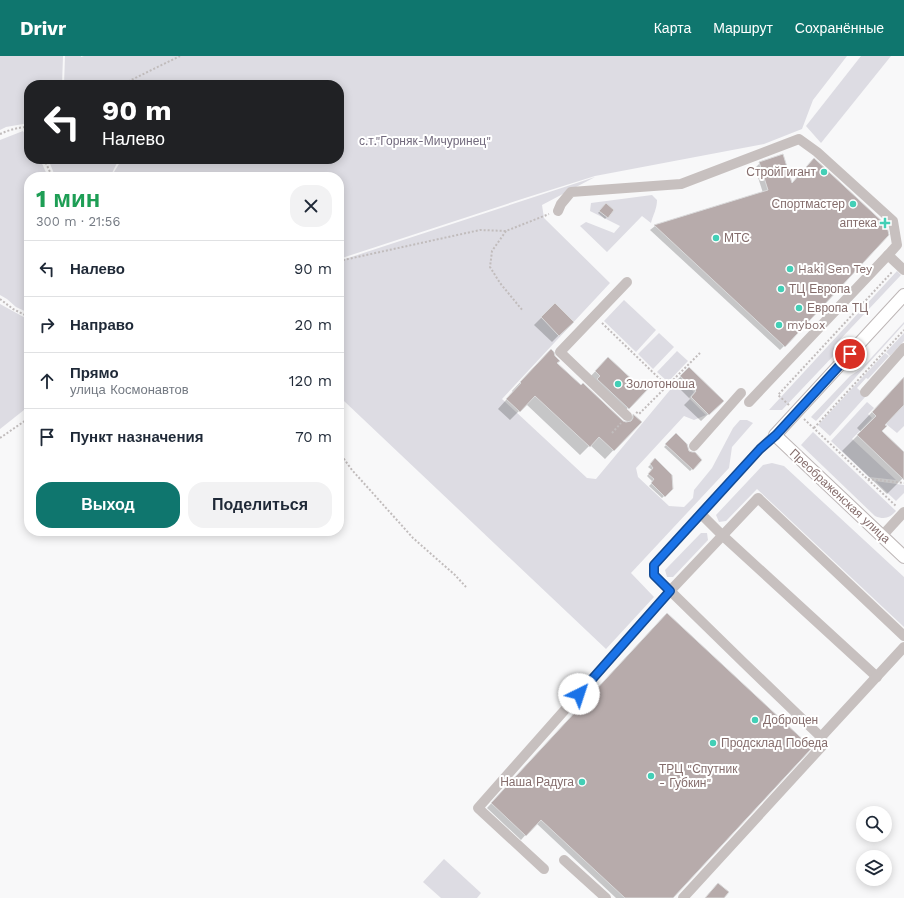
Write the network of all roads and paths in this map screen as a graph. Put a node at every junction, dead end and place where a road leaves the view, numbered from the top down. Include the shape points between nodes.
1 (180, 56) edge
2 (131, 80) edge
3 (24, 127) edge
4 (0, 134) edge
5 (558, 211) joint
6 (506, 231) junction
7 (888, 255) junction
8 (344, 259) edge
9 (901, 268) edge
10 (627, 282) dead end
11 (904, 295) edge
12 (0, 299) edge
13 (523, 311) dead end
14 (24, 314) edge
15 (595, 316) junction
16 (904, 330) edge
17 (904, 348) edge
18 (700, 353) dead end
19 (667, 386) junction
20 (865, 392) dead end
21 (741, 393) dead end
22 (750, 402) dead end
23 (797, 412) junction
24 (628, 416) junction
25 (24, 421) edge
26 (814, 428) junction
27 (612, 433) dead end
28 (776, 435) junction
29 (0, 438) edge
30 (694, 446) dead end
31 (344, 459) edge
32 (867, 479) junction
33 (904, 483) edge
34 (904, 512) edge
35 (701, 514) junction
36 (722, 535) junction
37 (882, 536) junction
38 (904, 557) edge
39 (466, 587) dead end
40 (670, 591) junction
41 (904, 636) edge
42 (904, 647) edge
43 (877, 677) junction
44 (821, 737) junction
45 (564, 860) dead end
46 (544, 869) dead end
47 (606, 898) edge
48 (683, 898) edge

1 - 2 path
3 - 4 path
5 - 6 path
5 - 7 street via 571,192 680,184 799,139 817,152 893,221 897,245
6 - 8 path via 480,230
6 - 13 path via 492,251 490,267
7 - 9 street
7 - 22 street
9 - 23 path via 778,395
10 - 15 street
11 - 23 main road
12 - 14 path
15 - 19 path
15 - 24 street via 560,352
16 - 26 path
17 - 20 street
18 - 19 path
19 - 24 path via 639,414 634,410
21 - 30 street
23 - 26 path
23 - 28 main road
24 - 27 path
25 - 29 path
26 - 32 path
28 - 35 street
28 - 37 main road, Преображенская улица
31 - 39 path via 413,538
32 - 33 path
32 - 34 path
34 - 37 street
35 - 36 street
35 - 40 street via 654,565 654,575
36 - 40 street
36 - 41 street via 758,498
36 - 43 street
37 - 38 main road, Преображенская улица
40 - 44 street
40 - 46 street via 478,808
42 - 43 street
43 - 44 street
44 - 48 street via 824,744
45 - 47 street

